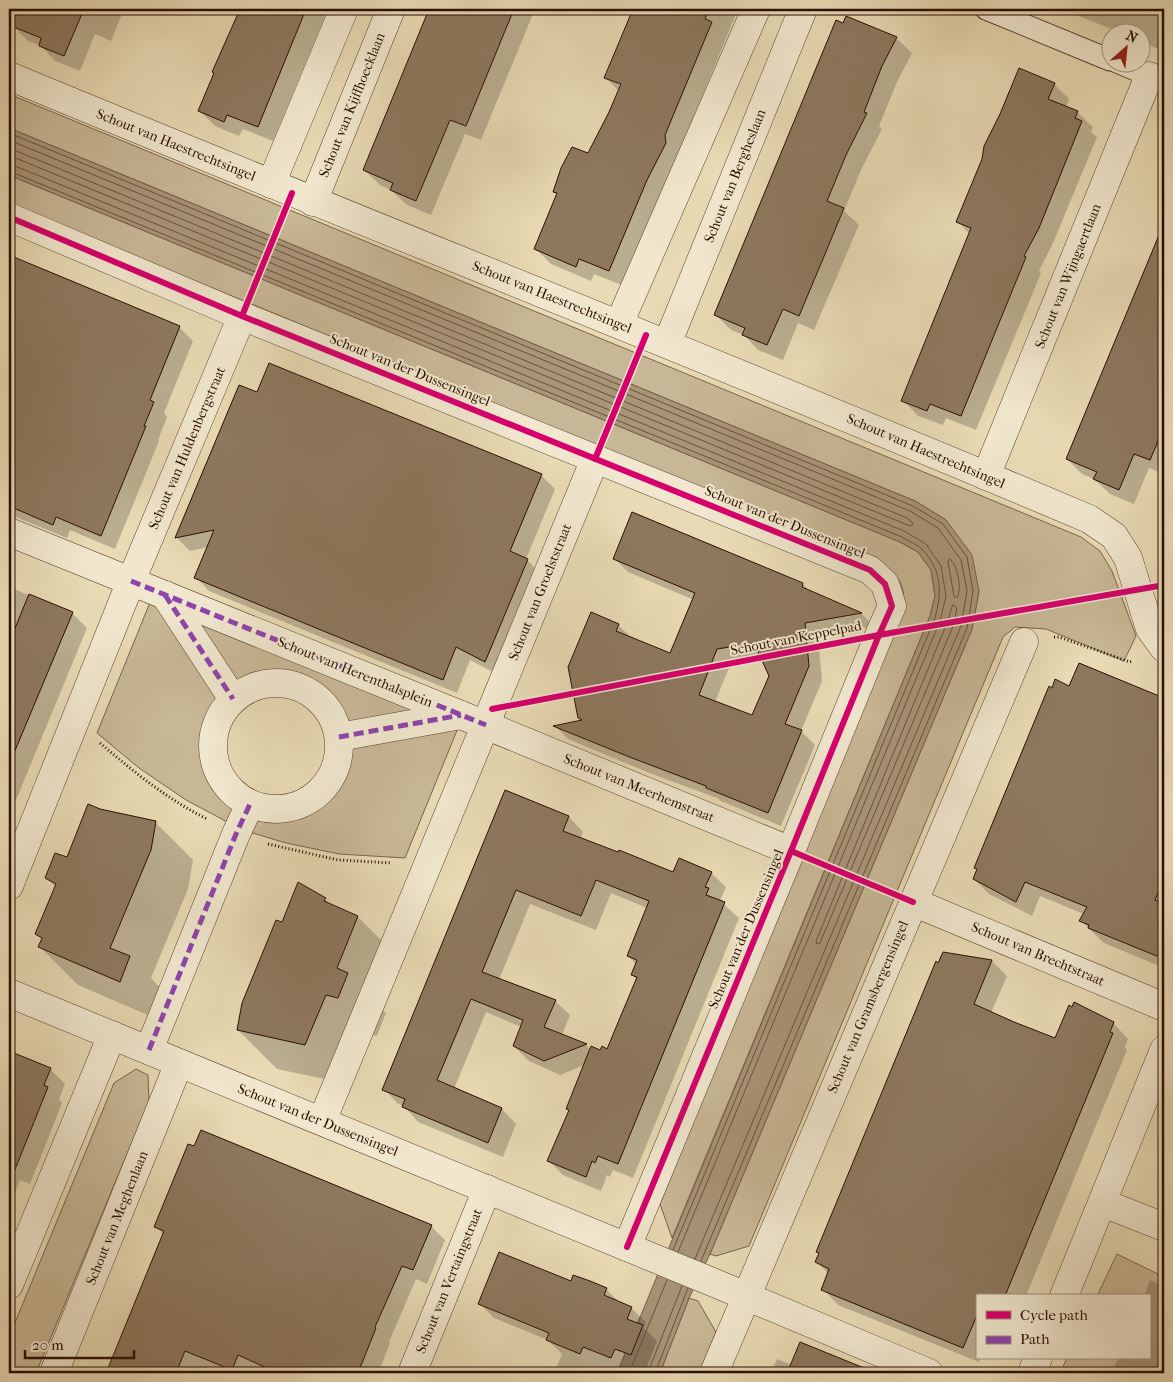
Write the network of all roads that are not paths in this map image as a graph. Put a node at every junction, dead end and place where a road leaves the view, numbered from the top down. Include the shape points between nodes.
1 (344, 9) edge
2 (392, 9) edge
3 (756, 9) edge
4 (803, 9) edge
5 (986, 9) edge
6 (1100, 56) edge
7 (1140, 72) edge
8 (9, 76) edge
9 (1156, 79) edge
10 (271, 184) junction
11 (313, 202) junction
12 (9, 217) edge
13 (242, 316) junction
14 (619, 324) junction
15 (668, 344) junction
16 (595, 459) junction
17 (986, 476) junction
18 (9, 532) edge
19 (131, 581) junction
20 (165, 595) junction
21 (1024, 642) road end
22 (1164, 648) edge
23 (233, 699) junction
24 (461, 715) junction
25 (486, 725) junction
26 (339, 737) junction
27 (250, 804) junction
28 (791, 851) junction
29 (9, 886) edge
30 (913, 902) junction
31 (9, 993) edge
32 (1164, 1007) edge
33 (112, 1035) junction
34 (149, 1050) junction
35 (1164, 1050) edge
36 (179, 1063) junction
37 (322, 1121) junction
38 (487, 1189) junction
39 (1103, 1203) junction
40 (1164, 1227) edge
41 (638, 1252) junction
42 (9, 1285) edge
43 (1065, 1294) edge
44 (746, 1297) junction
45 (1037, 1360) edge
46 (54, 1373) edge
47 (412, 1373) edge
48 (714, 1373) edge
49 (929, 1373) edge
50 (1032, 1373) edge

1 - 10 street
2 - 11 street, Schout van Kijffhoecklaan
3 - 14 street
4 - 15 street, Schout van Bergheslaan
5 - 6 lane
7 - 9 lane
8 - 10 street, Schout van Haestrechtsingel
9 - 17 street, Schout van Wijngaertlaan
10 - 11 street, Schout van Haestrechtsingel
11 - 14 street, Schout van Haestrechtsingel
12 - 13 street, Schout van der Dussensingel
13 - 16 street, Schout van der Dussensingel
13 - 19 street, Schout van Huldenbergstraat
14 - 15 street, Schout van Haestrechtsingel
15 - 17 street, Schout van Haestrechtsingel
16 - 25 street, Schout van Groelststraat
16 - 28 street, Schout van der Dussensingel via 870,570 885,584 892,606
17 - 22 street, Schout van Haestrechtsingel via 1089,519 1114,536 1128,558 1150,629
18 - 19 street, Schout van Herenthalsplein
19 - 20 street, Schout van Herenthalsplein
19 - 29 street
20 - 23 street
20 - 24 street, Schout van Herenthalsplein
21 - 30 street, Schout van Gramsbergensingel
23 - 26 street via 260,685 277,682 296,686 313,694 328,710
23 - 27 street via 221,715 213,749 218,770 232,791
24 - 25 street, Schout van Herenthalsplein
24 - 26 street
25 - 28 street, Schout van Meerhemstraat
25 - 37 street
26 - 27 street via 337,764 326,786 310,800 282,809
27 - 34 street
28 - 41 street, Schout van der Dussensingel
30 - 32 street, Schout van Brechtstraat
30 - 44 street, Schout van Gramsbergensingel
31 - 33 street, Schout van der Dussensingel
33 - 34 street, Schout van der Dussensingel
33 - 42 street
34 - 36 street, Schout van der Dussensingel
35 - 39 street
36 - 37 street, Schout van der Dussensingel
36 - 46 street, Schout van Meghenlaan
37 - 38 street, Schout van der Dussensingel
38 - 41 street, Schout van der Dussensingel
38 - 47 street, Schout van Vertaingstraat
39 - 40 street
39 - 43 street
41 - 44 street, Schout van der Dussensingel
44 - 48 street, Schout van Gramsbergensingel
44 - 49 street, Schout van der Dussensingel
45 - 50 street

